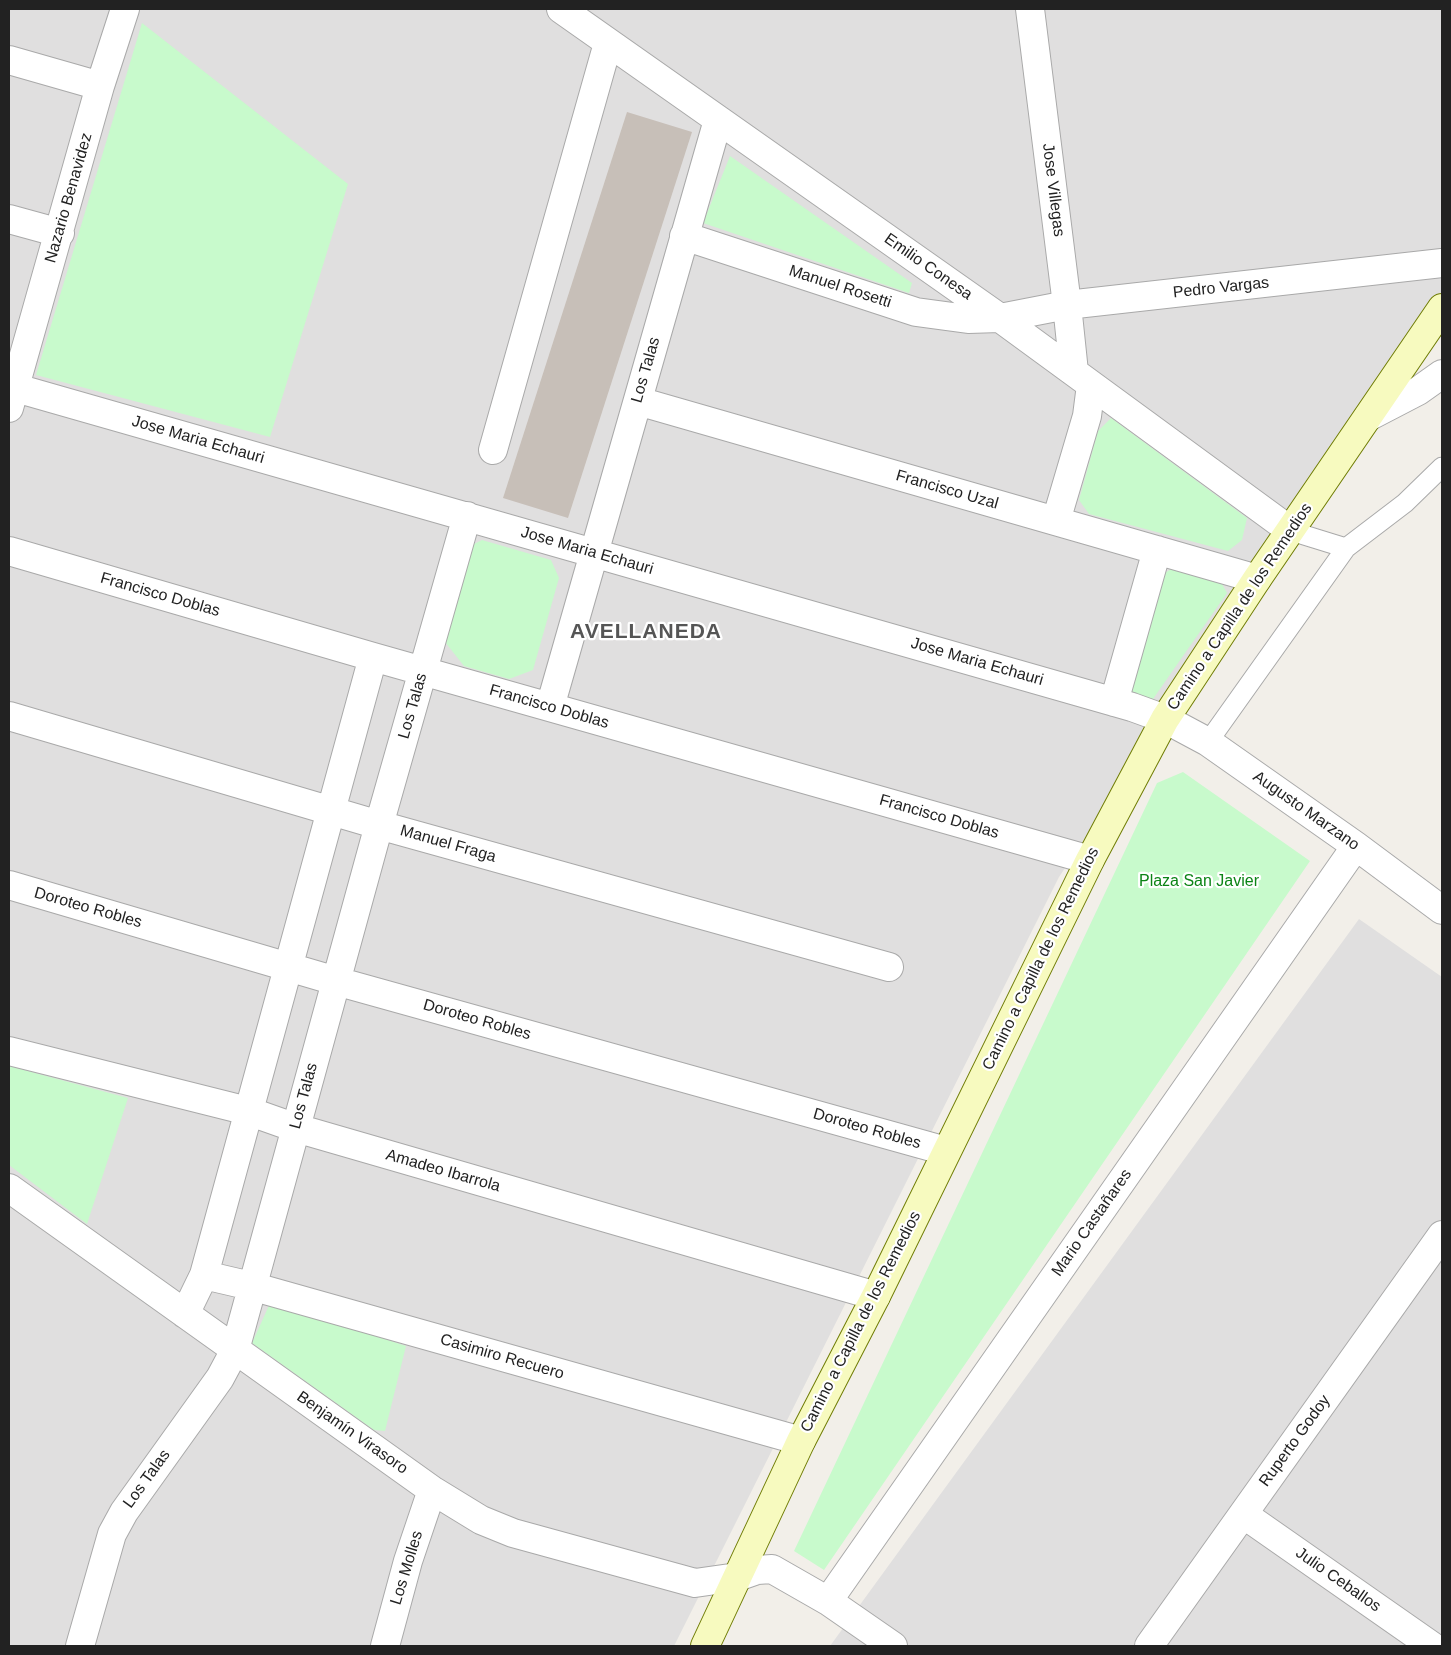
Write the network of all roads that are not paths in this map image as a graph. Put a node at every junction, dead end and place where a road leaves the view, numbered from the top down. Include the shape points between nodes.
1 (125, 9) edge
2 (561, 9) edge
3 (1030, 9) edge
4 (608, 43) junction
5 (9, 60) edge
6 (100, 86) junction
7 (718, 120) junction
8 (9, 218) edge
9 (60, 233) junction
10 (684, 236) junction
11 (1442, 263) edge
12 (1067, 305) junction
13 (1442, 308) edge
14 (1000, 318) junction
15 (1442, 374) edge
16 (1082, 379) junction
17 (11, 394) edge
18 (638, 401) junction
19 (1368, 416) junction
20 (493, 450) dead end
21 (1442, 467) edge
22 (467, 516) junction
23 (1056, 521) junction
24 (1291, 531) junction
25 (1346, 548) junction
26 (1157, 550) junction
27 (9, 551) edge
28 (594, 553) junction
29 (1257, 579) junction
30 (373, 657) junction
31 (423, 670) junction
32 (1114, 702) junction
33 (550, 707) junction
34 (9, 716) edge
35 (1165, 719) junction
36 (1208, 742) junction
37 (331, 810) junction
38 (379, 825) junction
39 (1356, 846) junction
40 (1090, 860) junction
41 (9, 885) edge
42 (1442, 910) edge
43 (288, 967) junction
44 (889, 967) dead end
45 (336, 981) junction
46 (9, 1051) edge
47 (248, 1111) junction
48 (296, 1128) junction
49 (946, 1150) junction
50 (9, 1188) edge
51 (1438, 1249) edge
52 (204, 1275) junction
53 (251, 1286) junction
54 (876, 1296) junction
55 (185, 1314) junction
56 (235, 1350) junction
57 (801, 1440) junction
58 (432, 1490) junction
59 (1243, 1514) junction
60 (737, 1577) junction
61 (828, 1601) junction
62 (80, 1646) edge
63 (385, 1646) edge
64 (705, 1646) edge
65 (893, 1646) edge
66 (1149, 1646) edge
67 (1432, 1646) edge

1 - 6 street, Nazario Benavidez
2 - 4 street, Emilio Conesa
3 - 12 street, Jose Villegas
4 - 7 street, Emilio Conesa
4 - 20 street
5 - 6 street
6 - 9 street, Nazario Benavidez
7 - 10 street, Los Talas
7 - 14 street, Emilio Conesa
8 - 9 street
9 - 17 street, Nazario Benavidez
10 - 14 street, Manuel Rosetti via 916,312 968,319
10 - 18 street, Los Talas
11 - 12 street, Pedro Vargas
12 - 14 street, Pedro Vargas
12 - 16 street, Jose Villegas
13 - 19 main road, Camino a Capilla de los Remedios
14 - 16 street, Emilio Conesa
15 - 19 street via 1418,391
16 - 23 street, Jose Villegas via 1087,416
16 - 24 street, Emilio Conesa
17 - 22 street, Jose Maria Echauri
18 - 23 street, Francisco Uzal
18 - 28 street, Los Talas
19 - 24 main road, Camino a Capilla de los Remedios
21 - 25 lane via 1405,503
22 - 28 street, Jose Maria Echauri
22 - 31 street, Los Talas
23 - 26 street, Francisco Uzal
24 - 25 lane
24 - 29 main road, Camino a Capilla de los Remedios
25 - 36 lane
26 - 29 street, Francisco Uzal
26 - 32 street
27 - 30 street, Francisco Doblas
28 - 32 street, Jose Maria Echauri
28 - 33 street, Los Talas
29 - 35 main road, Camino a Capilla de los Remedios
30 - 31 street, Francisco Doblas
30 - 37 street
31 - 33 street, Francisco Doblas
31 - 38 street, Los Talas
32 - 35 street, Jose Maria Echauri
33 - 40 street, Francisco Doblas
34 - 37 street, Manuel Fraga
35 - 36 street, Augusto Marzano
35 - 40 main road, Camino a Capilla de los Remedios
36 - 39 street, Augusto Marzano
37 - 38 street, Manuel Fraga
37 - 43 street
38 - 44 street, Manuel Fraga
38 - 45 street, Los Talas
39 - 42 street, Augusto Marzano
39 - 61 street, Mario Castañares
40 - 49 main road, Camino a Capilla de los Remedios
41 - 43 street, Doroteo Robles
43 - 45 street, Doroteo Robles
43 - 47 street
45 - 48 street, Los Talas
45 - 49 street, Doroteo Robles
46 - 47 street, Amadeo Ibarrola
47 - 48 street, Amadeo Ibarrola
47 - 52 street
48 - 53 street, Los Talas
48 - 54 street, Amadeo Ibarrola
49 - 54 main road, Camino a Capilla de los Remedios
50 - 55 street, Benjamín Virasoro
51 - 59 street, Ruperto Godoy
52 - 53 street, Casimiro Recuero
52 - 55 street
53 - 56 street, Los Talas
53 - 57 street, Casimiro Recuero
54 - 57 main road, Camino a Capilla de los Remedios
55 - 56 street, Benjamín Virasoro
56 - 58 street, Benjamín Virasoro
56 - 62 street, Los Talas via 220,1378 124,1512 112,1534
57 - 60 main road, Camino a Capilla de los Remedios
58 - 60 street, Benjamín Virasoro via 481,1520 513,1533 695,1583
58 - 63 street, Los Molles via 408,1560
59 - 66 street, Ruperto Godoy
59 - 67 street, Julio Ceballos
60 - 61 street, Benjamín Virasoro via 772,1569
60 - 64 main road, Camino a Capilla de los Remedios
61 - 65 street, Benjamín Virasoro

